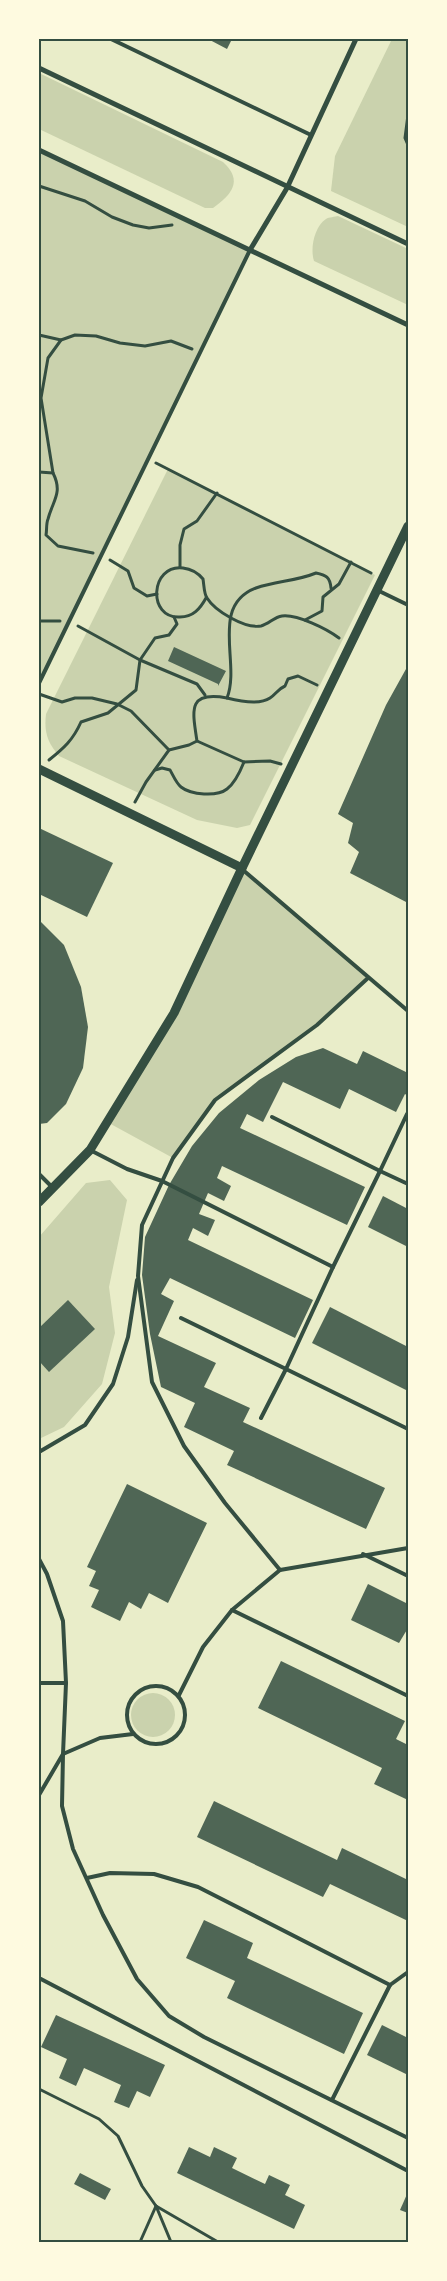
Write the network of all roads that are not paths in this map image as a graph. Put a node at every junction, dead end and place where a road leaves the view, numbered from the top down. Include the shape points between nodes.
1 (111, 39) edge
2 (356, 39) edge
3 (39, 68) edge
4 (311, 136) junction
5 (39, 150) edge
6 (287, 188) junction
7 (408, 244) edge
8 (250, 250) junction
9 (408, 325) edge
10 (408, 526) edge
11 (378, 590) junction
12 (408, 605) edge
13 (39, 683) edge
14 (39, 769) edge
15 (242, 868) junction
16 (368, 978) junction
17 (408, 1011) edge
18 (407, 1114) dead end
19 (272, 1117) dead end
20 (90, 1150) junction
21 (380, 1171) junction
22 (39, 1174) edge
23 (162, 1181) junction
24 (408, 1184) edge
25 (53, 1188) junction
26 (39, 1202) edge
27 (333, 1267) junction
28 (138, 1276) junction
29 (181, 1318) dead end
30 (286, 1369) junction
31 (261, 1418) dead end
32 (408, 1429) edge
33 (39, 1452) edge
34 (408, 1548) edge
35 (363, 1554) junction
36 (39, 1559) edge
37 (280, 1570) junction
38 (408, 1576) edge
39 (232, 1610) junction
40 (39, 1683) edge
41 (66, 1683) junction
42 (178, 1696) junction
43 (408, 1696) edge
44 (133, 1734) junction
45 (63, 1754) junction
46 (39, 1795) edge
47 (86, 1878) junction
48 (408, 1972) edge
49 (39, 1978) edge
50 (390, 1986) junction
51 (332, 2100) junction
52 (408, 2138) edge
53 (408, 2171) edge

1 - 4 lane
2 - 4 street
3 - 6 street
4 - 6 street
5 - 8 street
6 - 7 street
6 - 8 street
8 - 9 street
8 - 13 lane
10 - 11 street
11 - 12 lane
11 - 15 street
14 - 15 street
15 - 16 lane
15 - 20 street via 174,1013
16 - 17 lane
16 - 23 lane via 317,1025 216,1100 174,1158
18 - 21 lane
19 - 21 lane
20 - 23 lane via 127,1169
20 - 25 street
21 - 24 lane
21 - 27 lane
22 - 25 lane
23 - 27 lane
23 - 28 lane via 142,1225
25 - 26 street
27 - 30 lane
28 - 33 lane via 128,1337 113,1384 85,1425
28 - 37 lane via 152,1382 184,1446
29 - 30 lane
30 - 31 lane
30 - 32 lane
34 - 35 lane
35 - 37 lane
35 - 38 lane
36 - 41 lane via 63,1621
37 - 39 lane
39 - 42 lane via 203,1647
39 - 43 lane
40 - 41 lane
41 - 45 lane
42 - 44 lane via 185,1719 171,1740 147,1743
42 - 44 lane via 164,1686 140,1689 126,1710
44 - 45 lane via 100,1738
45 - 46 lane
45 - 47 lane via 62,1806 73,1849
47 - 50 lane via 110,1873 154,1874 198,1887
47 - 51 lane via 137,1979 169,2016 204,2037
48 - 50 lane
49 - 53 lane
50 - 51 lane
51 - 52 lane

